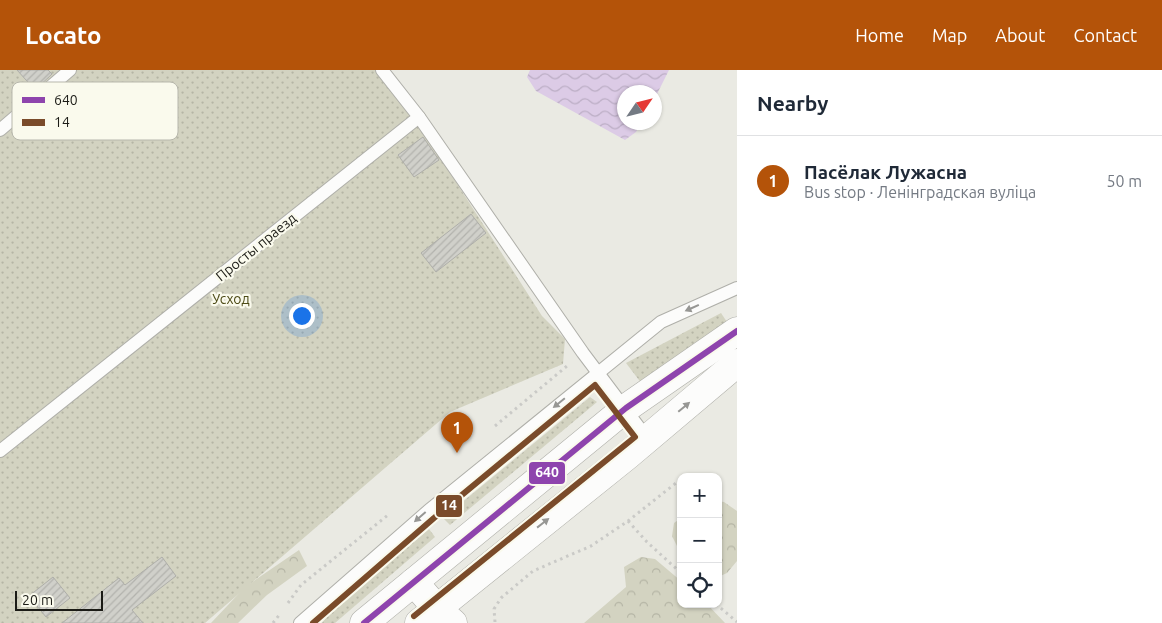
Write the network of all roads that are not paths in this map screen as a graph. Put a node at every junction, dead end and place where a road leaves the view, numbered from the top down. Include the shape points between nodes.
1 (70, 70) edge
2 (382, 70) edge
3 (56, 82) edge
4 (419, 117) junction
5 (12, 120) edge
6 (0, 130) edge
7 (737, 288) edge
8 (737, 331) edge
9 (737, 363) edge
10 (596, 372) junction
11 (626, 408) junction
12 (647, 438) junction
13 (0, 451) edge
14 (414, 582) junction
15 (436, 618) edge
16 (300, 623) edge
17 (364, 623) edge

1 - 3 lane
2 - 4 lane
4 - 10 lane
4 - 13 lane, Просты праезд
5 - 6 lane
7 -> 10 lane via 661,322
8 - 11 main road
12 -> 9 main road
10 - 11 lane
10 -> 16 lane via 428,511
11 - 12 lane
11 - 14 main road
15 -> 12 main road
14 - 15 main road
14 - 17 main road

